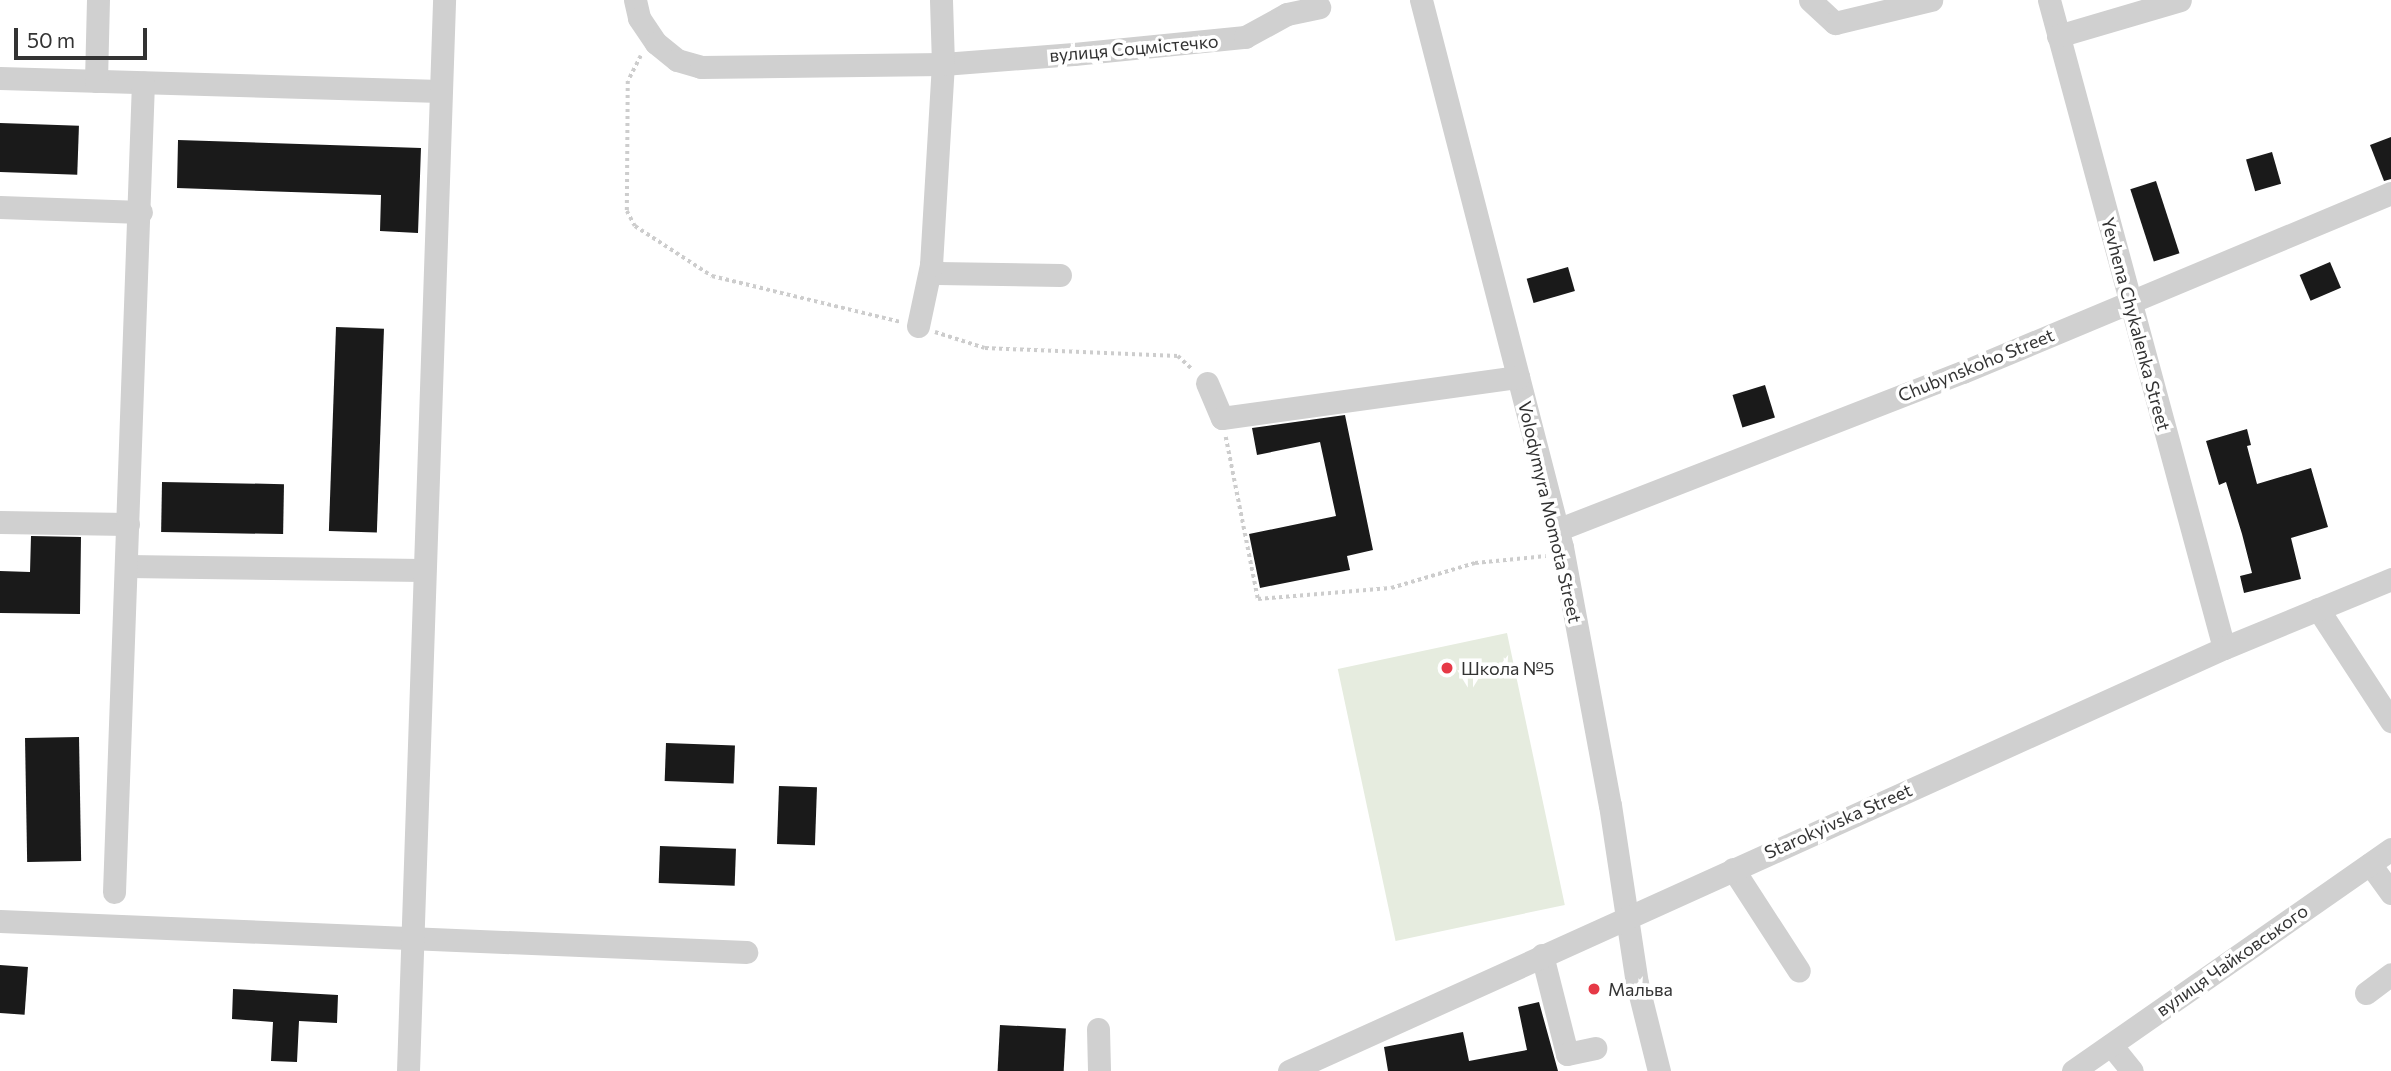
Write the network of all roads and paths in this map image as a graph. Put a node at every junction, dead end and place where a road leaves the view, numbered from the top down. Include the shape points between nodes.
1 (98, 0) edge
2 (444, 0) edge
3 (635, 0) edge
4 (941, 0) edge
5 (1421, 0) edge
6 (1810, 0) edge
7 (1931, 0) edge
8 (2049, 0) edge
9 (2180, 0) edge
10 (1319, 7) dead end
11 (2058, 36) junction
12 (656, 43) junction
13 (943, 64) junction
14 (0, 78) edge
15 (440, 80) junction
16 (96, 81) junction
17 (143, 83) junction
18 (2391, 193) edge
19 (0, 207) edge
20 (141, 212) junction
21 (931, 265) junction
22 (1060, 275) dead end
23 (2130, 302) junction
24 (918, 326) junction
25 (1518, 377) junction
26 (1207, 383) joint
27 (1222, 418) junction
28 (0, 522) edge
29 (128, 524) junction
30 (1557, 530) junction
31 (1564, 555) junction
32 (127, 566) junction
33 (422, 570) junction
34 (2391, 579) edge
35 (2318, 609) junction
36 (2224, 648) junction
37 (2391, 721) edge
38 (2391, 849) edge
39 (2370, 864) junction
40 (1733, 869) junction
41 (114, 892) dead end
42 (2391, 893) edge
43 (1627, 916) junction
44 (0, 920) edge
45 (412, 938) junction
46 (746, 952) dead end
47 (1542, 955) junction
48 (1799, 971) dead end
49 (2391, 974) edge
50 (2366, 993) dead end
51 (1098, 1029) dead end
52 (2111, 1045) junction
53 (1595, 1048) dead end
54 (408, 1071) edge
55 (1099, 1071) edge
56 (1289, 1071) edge
57 (1659, 1071) edge
58 (2073, 1071) edge
59 (2132, 1071) edge

1 - 16 street
2 - 15 street
3 - 12 street, вулиця Соцмістечко via 639,18
4 - 13 street
5 - 25 street, Volodymyra Momota Street
6 - 7 street via 1835,23
8 - 11 street, Yevhena Chykalenka Street
9 - 11 street
10 - 13 street, вулиця Соцмістечко via 1287,15 1245,37
11 - 23 street, Yevhena Chykalenka Street
12 - 13 street, вулиця Соцмістечко via 677,60 701,67
12 - 24 path via 635,62 628,82 627,211 635,226 712,276
13 - 21 street
14 - 16 street
15 - 17 street
15 - 33 street
16 - 17 street
17 - 20 street
18 - 23 street, Chubynskoho Street
19 - 20 street
20 - 29 street
21 - 22 street via 937,273
21 - 24 street
23 - 30 street, Chubynskoho Street
23 - 36 street, Yevhena Chykalenka Street
24 - 26 path via 985,348 1178,356
25 - 27 street
25 - 30 street, Volodymyra Momota Street
26 - 27 street
27 - 31 path via 1258,599 1391,588 1475,563
28 - 29 street
29 - 32 street
30 - 31 street, Volodymyra Momota Street
31 - 43 street, Volodymyra Momota Street
32 - 33 street
32 - 41 street
33 - 45 street
34 - 35 street, Starokyivska Street
35 - 36 street, Starokyivska Street
35 - 37 street
36 - 40 street, Starokyivska Street
38 - 39 street, вулиця Чайковського
39 - 42 street
39 - 52 street, вулиця Чайковського
40 - 43 street, Starokyivska Street
40 - 48 street
43 - 47 street, Starokyivska Street
43 - 57 street, Volodymyra Momota Street
44 - 45 street
45 - 46 street
45 - 54 street
47 - 53 street via 1567,1054
47 - 56 street, Starokyivska Street
49 - 50 street
51 - 55 street
52 - 58 street, вулиця Чайковського
52 - 59 street

